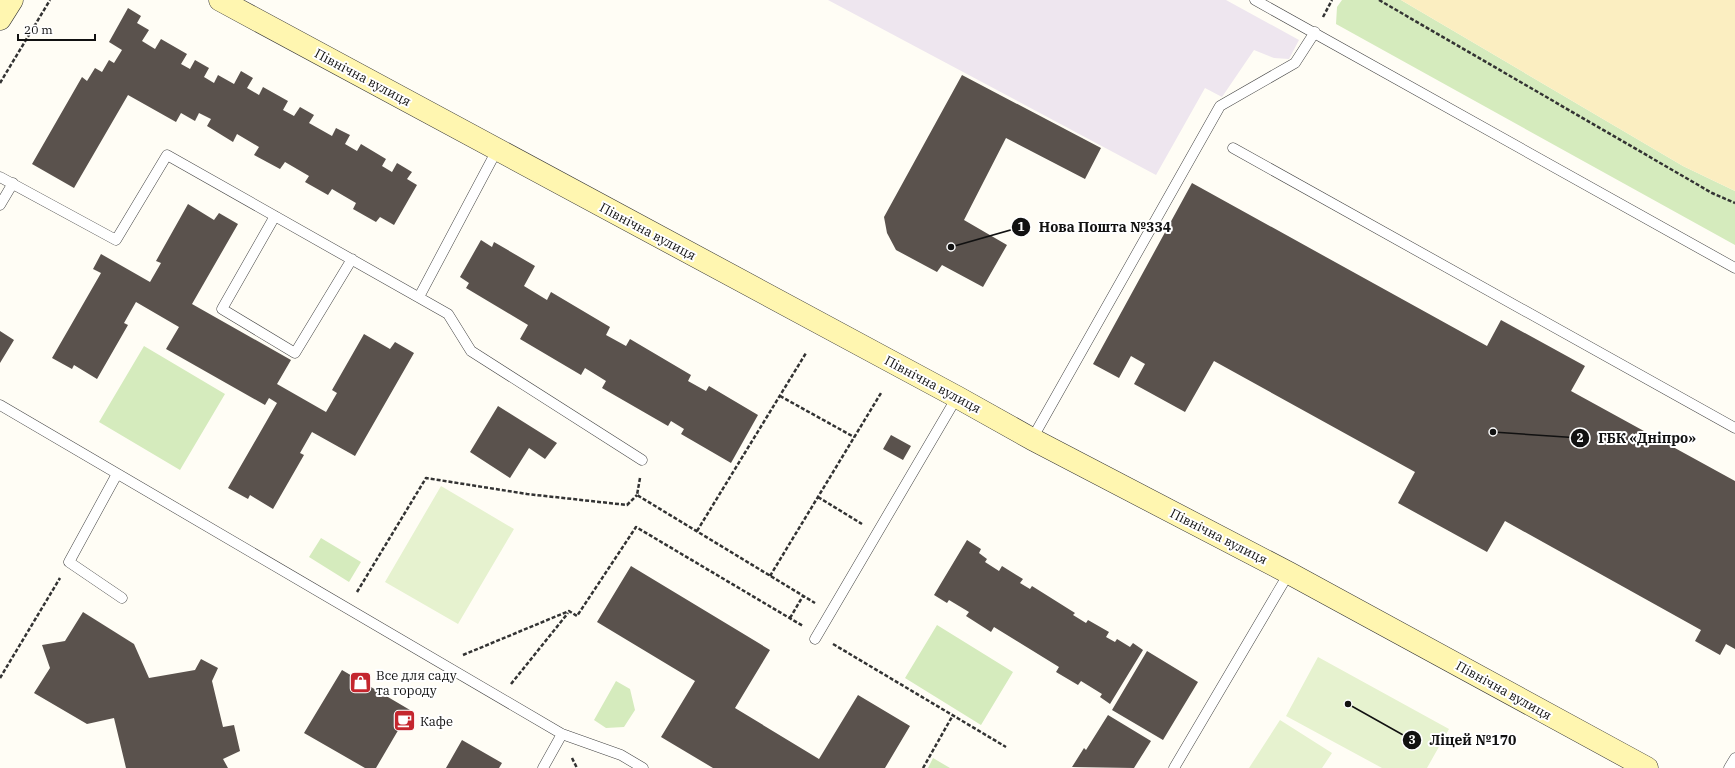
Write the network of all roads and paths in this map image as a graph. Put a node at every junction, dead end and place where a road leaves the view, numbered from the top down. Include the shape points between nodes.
1 (12, 0) edge
2 (50, 0) edge
3 (220, 0) edge
4 (1255, 0) edge
5 (1379, 0) edge
6 (0, 19) edge
7 (1315, 32) junction
8 (0, 83) edge
9 (1233, 148) dead end
10 (497, 150) junction
11 (0, 177) edge
12 (13, 183) junction
13 (1735, 203) edge
14 (0, 204) edge
15 (276, 216) junction
16 (352, 259) junction
17 (1735, 268) edge
18 (418, 297) junction
19 (806, 354) dead end
20 (881, 393) dead end
21 (780, 396) junction
22 (957, 397) junction
23 (0, 405) edge
24 (1735, 428) edge
25 (854, 437) junction
26 (1032, 439) junction
27 (642, 460) joint
28 (117, 474) junction
29 (637, 495) junction
30 (818, 497) junction
31 (636, 527) dead end
32 (697, 531) junction
33 (877, 533) junction
34 (69, 562) junction
35 (1289, 573) junction
36 (770, 576) junction
37 (803, 596) junction
38 (122, 598) dead end
39 (353, 598) dead end
40 (569, 611) junction
41 (831, 611) junction
42 (790, 618) dead end
43 (815, 639) dead end
44 (460, 657) dead end
45 (0, 678) edge
46 (508, 688) dead end
47 (953, 715) dead end
48 (562, 734) junction
49 (1735, 758) edge
50 (542, 768) edge
51 (643, 768) edge
52 (923, 768) edge
53 (1174, 768) edge
54 (1647, 768) edge
55 (1730, 768) edge

1 - 6 street
2 - 8 path
3 - 10 street, Північна вулиця
4 - 7 lane
5 - 13 path via 1712,193
7 - 17 lane
7 - 26 lane via 1295,63 1220,106
9 - 24 lane
10 - 18 lane
10 - 22 street, Північна вулиця
11 - 12 lane
12 - 14 lane
12 - 15 lane via 116,240 167,155
15 - 16 lane
15 - 16 lane via 222,309 295,353
16 - 18 lane
18 - 27 lane via 448,314 471,351
19 - 21 path
20 - 25 path
21 - 25 path
21 - 32 path
22 - 26 street, Північна вулиця
22 - 33 lane
23 - 28 lane
25 - 30 path
26 - 35 street, Північна вулиця
27 - 29 path
28 - 34 lane
28 - 48 lane
29 - 32 path
29 - 39 path via 627,505 527,494 426,478
30 - 33 path
30 - 36 path
31 - 40 path via 577,616
32 - 36 path
33 - 41 lane
34 - 38 lane
34 - 45 path
35 - 53 lane
35 - 54 street, Північна вулиця
36 - 37 path
37 - 41 path
37 - 42 path
40 - 44 path
40 - 46 path
41 - 43 lane
47 - 52 path
48 - 50 lane
48 - 51 lane via 621,755
49 - 55 lane

